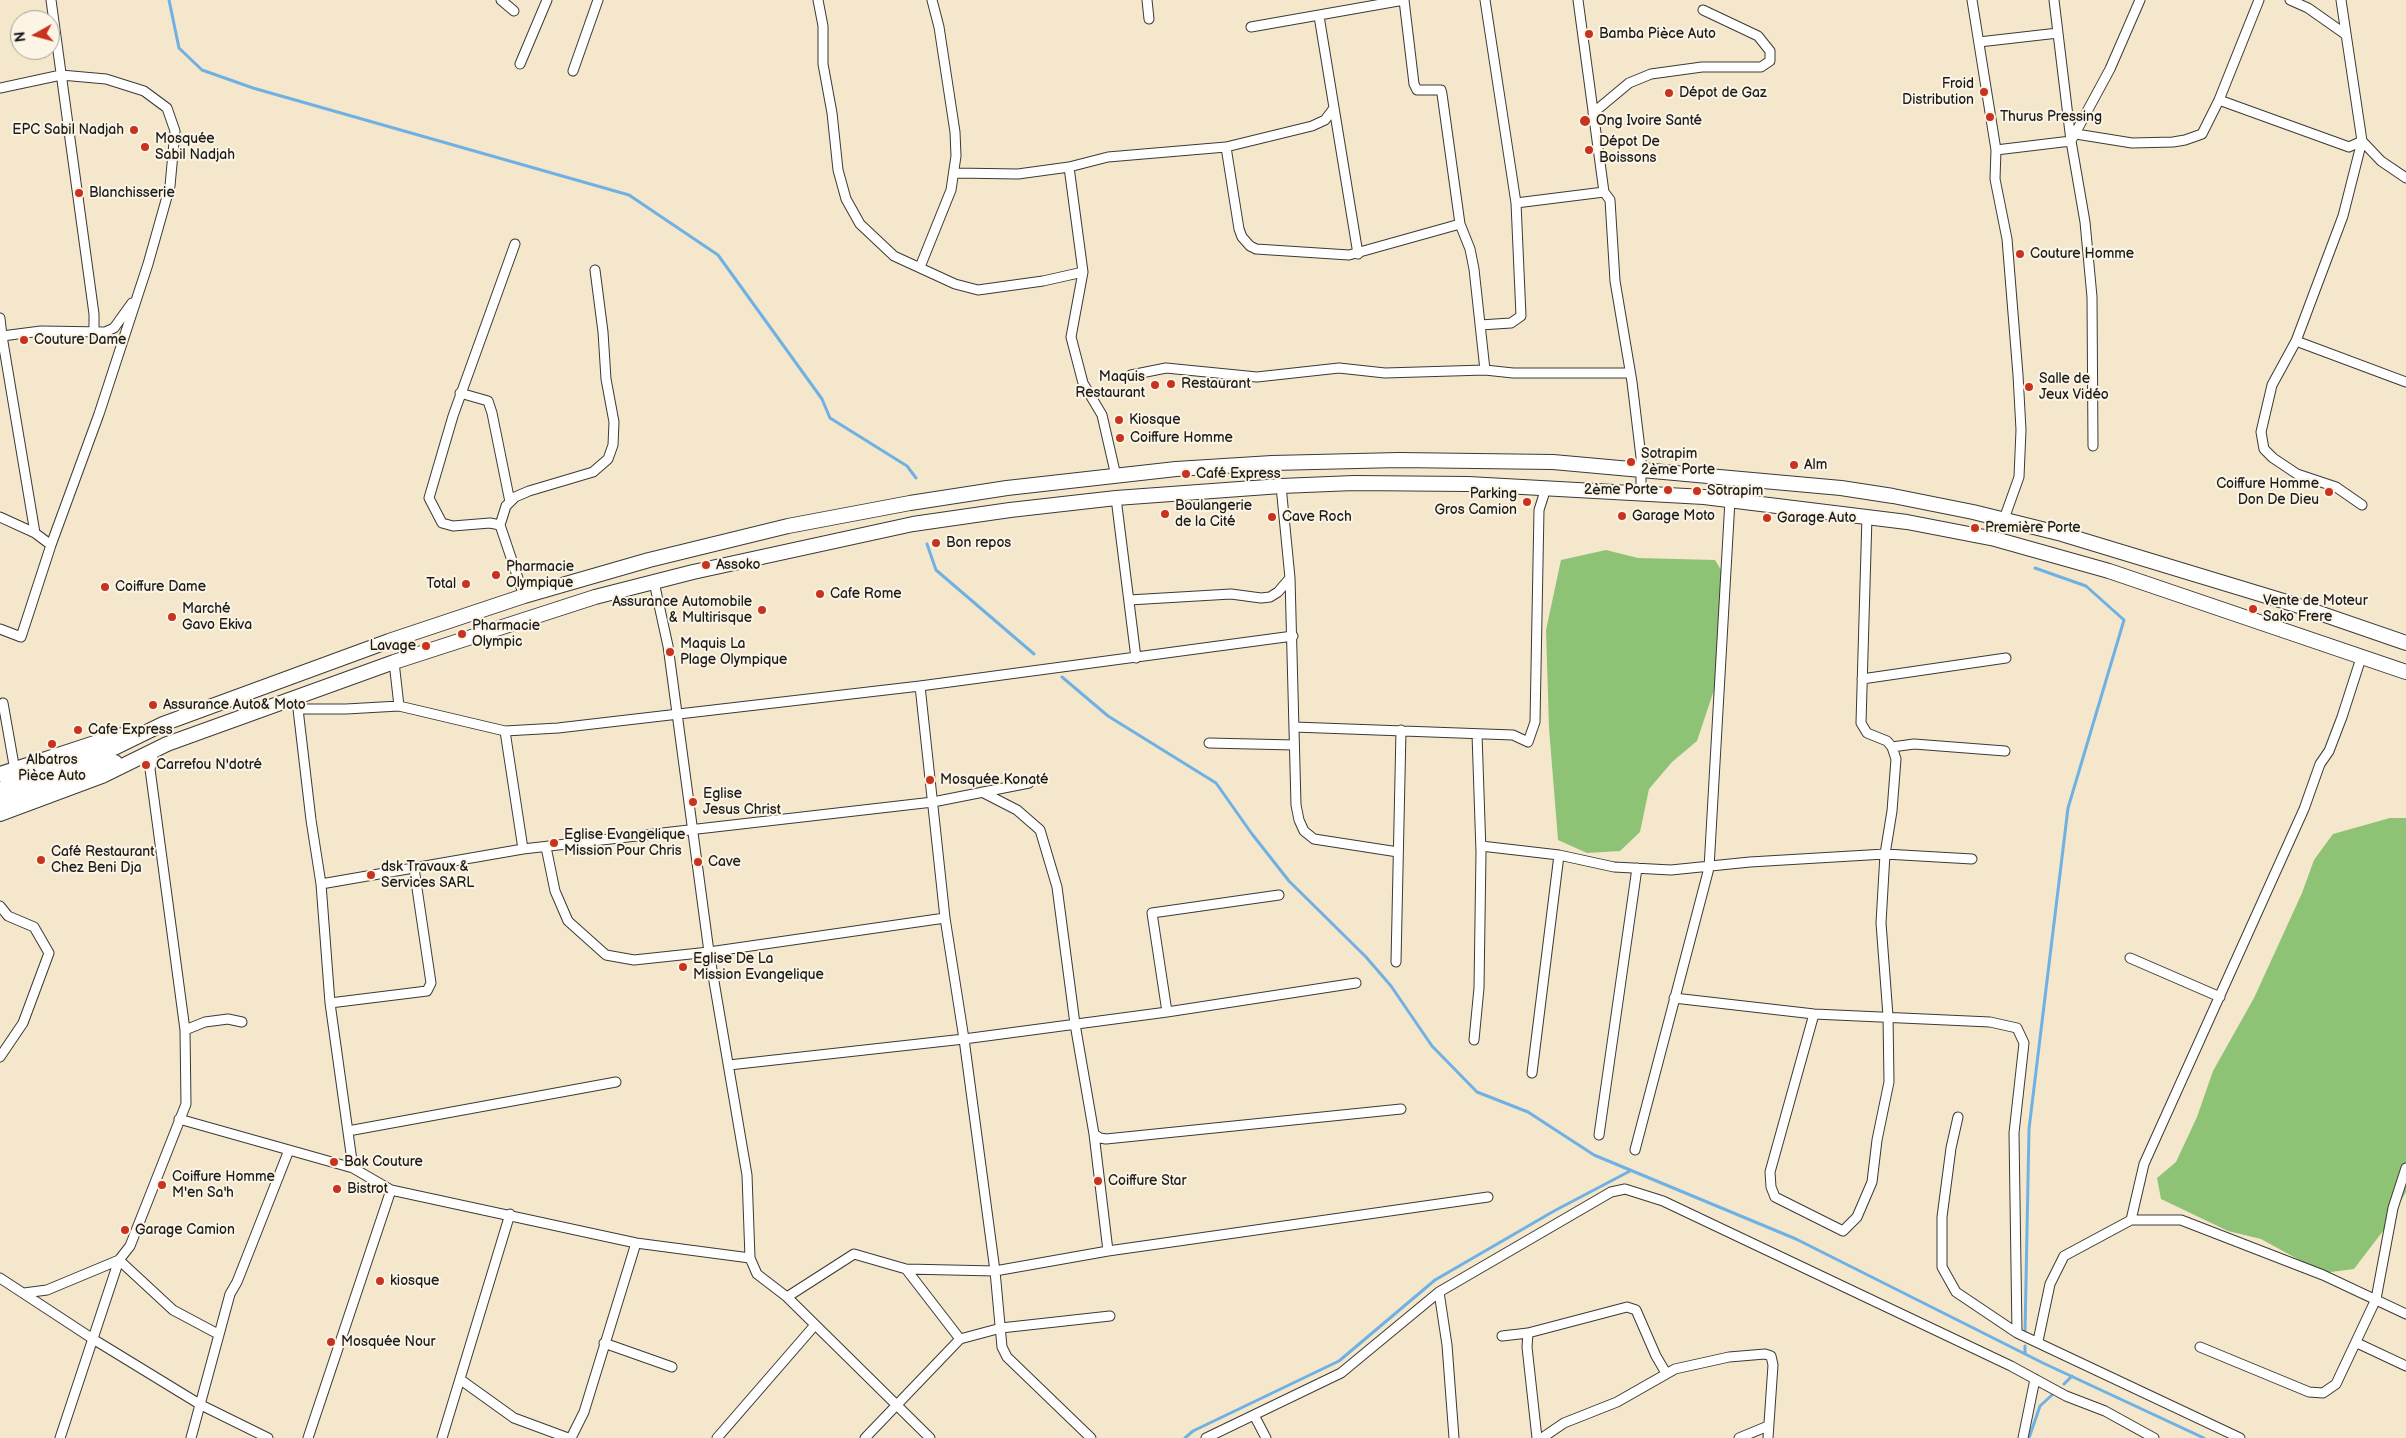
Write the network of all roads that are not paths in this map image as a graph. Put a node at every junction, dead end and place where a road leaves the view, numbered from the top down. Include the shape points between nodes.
1 (51, 0) edge
2 (501, 0) edge
3 (547, 0) edge
4 (598, 0) edge
5 (818, 0) edge
6 (932, 0) edge
7 (1147, 0) edge
8 (1404, 0) edge
9 (1485, 0) edge
10 (1578, 0) edge
11 (1972, 0) edge
12 (2054, 0) edge
13 (2140, 0) edge
14 (2259, 0) edge
15 (2290, 0) edge
16 (2341, 0) edge
17 (1703, 10) dead end
18 (514, 11) dead end
19 (1319, 16) junction
20 (1149, 19) dead end
21 (1251, 27) dead end
22 (2058, 32) junction
23 (2345, 34) junction
24 (1979, 42) junction
25 (520, 64) dead end
26 (573, 71) dead end
27 (62, 75) junction
28 (0, 88) edge
29 (2219, 100) junction
30 (1334, 108) junction
31 (1593, 113) junction
32 (2073, 138) junction
33 (2362, 141) junction
34 (1226, 147) junction
35 (1996, 150) junction
36 (1069, 167) junction
37 (954, 173) junction
38 (2406, 178) edge
39 (1604, 192) junction
40 (1516, 203) junction
41 (1460, 224) junction
42 (515, 244) dead end
43 (1358, 254) junction
44 (920, 267) junction
45 (594, 270) dead end
46 (1083, 272) junction
47 (139, 292) junction
48 (0, 318) edge
49 (1480, 326) junction
50 (94, 332) junction
51 (1, 336) edge
52 (2296, 340) junction
53 (1484, 370) junction
54 (1630, 373) junction
55 (1131, 375) dead end
56 (2406, 382) edge
57 (460, 393) junction
58 (2093, 446) dead end
59 (1642, 470) junction
60 (1116, 476) junction
61 (1281, 486) junction
62 (1546, 488) junction
63 (1641, 493) junction
64 (1116, 498) junction
65 (1730, 500) junction
66 (510, 502) junction
67 (2362, 505) dead end
68 (1867, 516) junction
69 (0, 517) edge
70 (2004, 519) junction
71 (500, 525) junction
72 (35, 533) junction
73 (51, 545) junction
74 (1290, 578) junction
75 (654, 582) junction
76 (524, 596) junction
77 (1129, 600) junction
78 (0, 629) edge
79 (1293, 636) junction
80 (2406, 643) edge
81 (2362, 656) junction
82 (1136, 658) junction
83 (2006, 658) dead end
84 (394, 662) junction
85 (2406, 672) edge
86 (1862, 679) junction
87 (920, 686) junction
88 (3, 703) dead end
89 (295, 703) junction
90 (399, 706) junction
91 (677, 715) junction
92 (1294, 727) junction
93 (148, 730) junction
94 (1401, 730) junction
95 (505, 731) junction
96 (1477, 734) junction
97 (1209, 743) dead end
98 (1294, 745) junction
99 (1892, 746) junction
100 (154, 750) junction
101 (2005, 751) dead end
102 (18, 768) junction
103 (0, 774) edge
104 (1029, 783) dead end
105 (0, 789) edge
106 (982, 792) junction
107 (933, 802) junction
108 (0, 803) edge
109 (0, 814) edge
110 (693, 829) junction
111 (1481, 846) junction
112 (546, 847) junction
113 (523, 849) junction
114 (1398, 852) junction
115 (1885, 854) junction
116 (1558, 855) junction
117 (1972, 860) dead end
118 (414, 868) junction
119 (1637, 868) junction
120 (1709, 868) junction
121 (321, 884) junction
122 (1278, 895) dead end
123 (0, 906) edge
124 (945, 918) junction
125 (708, 952) junction
126 (2130, 958) dead end
127 (1396, 962) dead end
128 (1356, 983) dead end
129 (2220, 997) junction
130 (1674, 998) junction
131 (330, 1003) junction
132 (1167, 1012) junction
133 (1814, 1014) junction
134 (1888, 1016) junction
135 (242, 1022) dead end
136 (1075, 1024) junction
137 (185, 1030) junction
138 (964, 1039) junction
139 (1474, 1040) dead end
140 (0, 1057) edge
141 (729, 1065) junction
142 (1532, 1073) dead end
143 (616, 1082) dead end
144 (1401, 1109) dead end
145 (1958, 1117) dead end
146 (179, 1119) junction
147 (348, 1131) junction
148 (1094, 1134) junction
149 (1599, 1136) dead end
150 (289, 1150) junction
151 (1635, 1150) dead end
152 (353, 1168) junction
153 (2406, 1168) edge
154 (391, 1190) junction
155 (1488, 1197) dead end
156 (510, 1214) junction
157 (2131, 1220) junction
158 (636, 1243) junction
159 (1108, 1251) junction
160 (750, 1258) junction
161 (119, 1260) junction
162 (906, 1269) junction
163 (995, 1271) junction
164 (0, 1278) edge
165 (1439, 1292) junction
166 (24, 1293) junction
167 (787, 1297) junction
168 (2376, 1299) junction
169 (2406, 1314) edge
170 (1110, 1316) dead end
171 (815, 1325) junction
172 (1001, 1328) junction
173 (1528, 1333) junction
174 (2016, 1333) junction
175 (218, 1334) junction
176 (1502, 1336) dead end
177 (93, 1339) junction
178 (960, 1339) junction
179 (2038, 1341) junction
180 (604, 1343) junction
181 (2357, 1343) junction
182 (2200, 1347) dead end
183 (2406, 1366) edge
184 (672, 1367) dead end
185 (1666, 1373) junction
186 (2035, 1379) junction
187 (461, 1380) junction
188 (201, 1405) junction
189 (896, 1406) junction
190 (1254, 1415) junction
191 (1768, 1426) junction
192 (60, 1438) edge
193 (190, 1438) edge
194 (268, 1438) edge
195 (308, 1438) edge
196 (442, 1438) edge
197 (570, 1438) edge
198 (717, 1438) edge
199 (866, 1438) edge
200 (930, 1438) edge
201 (1091, 1438) edge
202 (1206, 1438) edge
203 (1266, 1438) edge
204 (1454, 1438) edge
205 (1537, 1438) edge
206 (1542, 1438) edge
207 (1739, 1438) edge
208 (1768, 1438) edge
209 (2023, 1438) edge
210 (2154, 1438) edge
211 (2240, 1438) edge

1 - 27 street
2 - 18 street
3 - 25 street
4 - 26 street
5 - 44 street via 823,26 823,64 838,170 846,199 860,224 877,242 894,256
6 - 37 street via 954,132
7 - 20 street
8 - 19 street
8 - 41 street via 1414,84 1417,90 1441,90
9 - 40 street
10 - 31 street
11 - 24 street
12 - 22 street
13 - 32 street via 2110,69
14 - 29 street
15 - 23 street via 2308,8
16 - 23 street
17 - 31 street via 1758,36 1770,51 1770,62 1761,67 1702,67 1651,74 1629,83
19 - 21 street
19 - 30 street
22 - 24 street
22 - 32 street
23 - 33 street
24 - 35 street
27 - 28 street
27 - 47 street via 106,79 144,90 167,108 175,131 170,186
27 - 50 street
29 - 32 street via 2202,134 2185,140 2132,143
29 - 33 street via 2349,147
30 - 34 street via 1325,120 1312,126
30 - 43 street
31 - 39 street
32 - 35 street
32 - 58 street via 2092,297
33 - 38 street via 2381,161
33 - 52 street via 2343,216
34 - 36 street via 1108,157
34 - 43 street via 1239,229 1250,246 1256,249
35 - 70 street via 1995,179 2012,280 2021,430 2017,488
36 - 37 street via 1018,174
36 - 46 street
37 - 44 street via 951,190
39 - 40 street
39 - 54 street via 1610,200 1615,281
40 - 49 street via 1521,316 1511,323
41 - 43 street
41 - 49 street via 1474,269
42 - 57 street
44 - 46 street via 955,284 978,290
45 - 66 street via 614,422 613,445 608,459 593,472 529,491
46 - 60 street via 1071,337 1083,383 1102,416
47 - 50 street via 114,328
47 - 73 street
48 - 51 street
49 - 53 street
50 - 51 street via 41,331
51 - 72 street
52 - 56 street
52 - 67 street via 2272,385 2261,432 2264,449 2297,474 2336,487
53 - 54 street
53 - 55 street via 1385,373 1339,368 1257,377 1166,368
54 - 59 street
57 - 66 street via 488,401
57 - 71 street via 429,502 442,523 453,526
59 - 60 main road via 1553,462 1399,460 1272,463
59 - 63 street
59 - 70 main road via 1840,488
60 - 76 main road via 1007,488 788,526 649,560
61 - 62 main road via 1354,483
61 - 64 main road
61 - 74 street
62 - 63 main road
62 - 96 street via 1539,510 1535,722 1528,742 1513,735
63 - 65 main road
64 - 75 main road via 913,524
64 - 77 street
65 - 68 main road
65 - 120 street
66 - 71 street
68 - 81 main road via 1995,539 2109,571
68 - 86 street
69 - 72 street
70 - 80 main road via 2284,601
71 - 76 street
72 - 73 street
73 - 78 street via 21,637
74 - 77 street via 1270,597 1230,594
74 - 79 street
75 - 84 main road via 595,597
75 - 91 street via 668,646
76 - 93 main road via 379,644
77 - 82 street
79 - 82 street
79 - 92 street
81 - 85 main road
81 - 129 street via 2329,751 2320,764 2304,810
82 - 87 street
83 - 86 street
84 - 89 main road
84 - 90 street
86 - 99 street via 1863,728
87 - 91 street
87 - 107 street
88 - 102 street via 14,765
89 - 90 street via 346,709
89 - 100 main road
89 - 121 street
90 - 95 street
91 - 95 street
91 - 110 street
92 - 94 street
92 - 98 street
93 - 102 main road via 113,737
93 - 105 main road via 114,748
94 - 96 street
94 - 114 street
95 - 113 street
96 - 111 street
97 - 98 street
98 - 114 street via 1296,804 1304,831 1314,839
99 - 101 street via 1914,744
99 - 115 street via 1896,759
100 - 108 main road
100 - 109 main road via 102,776
100 - 137 street via 150,769
102 - 103 main road
104 - 106 street
106 - 107 street
106 - 136 street via 1016,810 1040,830 1057,887
107 - 110 street
107 - 124 street
110 - 112 street
110 - 125 street
111 - 116 street
111 - 139 street
112 - 113 street
112 - 125 street via 555,891 568,921 606,955 634,960
113 - 118 street
114 - 127 street
115 - 117 street
115 - 120 street via 1750,862
115 - 134 street via 1881,923
116 - 119 street
116 - 142 street
118 - 121 street
118 - 131 street via 431,983 427,991
119 - 120 street
119 - 149 street
120 - 130 street
121 - 131 street
122 - 132 street via 1152,913
123 - 140 street via 8,916 34,927 49,953 23,1022
124 - 125 street
124 - 138 street
125 - 141 street
126 - 129 street
128 - 132 street
129 - 157 street via 2144,1164
130 - 133 street
130 - 151 street
131 - 147 street
132 - 136 street
133 - 134 street
133 - 134 street via 1770,1172 1771,1187 1775,1197 1843,1231 1857,1217 1872,1182 1889,1082
134 - 174 street via 1990,1022 2017,1028 2024,1043 2014,1133
135 - 137 street via 228,1019 205,1022
136 - 138 street
136 - 148 street
137 - 146 street via 186,1104
138 - 141 street
138 - 163 street
141 - 160 street via 747,1175
143 - 147 street
144 - 148 street via 1106,1139
145 - 174 street via 1942,1217 1942,1266 1956,1292
146 - 150 street
146 - 161 street via 130,1246
147 - 152 street
148 - 159 street
150 - 152 street
150 - 175 street via 230,1294
152 - 154 street
153 - 168 street via 2394,1208
154 - 156 street
154 - 195 street
155 - 159 street
156 - 158 street
156 - 187 street
157 - 168 street via 2181,1220
157 - 179 street via 2064,1256 2050,1284
158 - 160 street
158 - 180 street
159 - 163 street
160 - 167 street via 758,1274
161 - 166 street via 48,1290
161 - 175 street via 173,1310
161 - 177 street
162 - 163 street
162 - 167 street via 854,1254
162 - 178 street
163 - 172 street
164 - 166 street
165 - 186 street via 1611,1192 1625,1189 1663,1201
165 - 190 street via 1341,1373
165 - 204 street via 1447,1345
166 - 177 street
167 - 171 street
168 - 169 street
168 - 181 street
170 - 172 street
171 - 189 street
171 - 198 street
172 - 178 street
172 - 201 street via 1002,1347 1007,1356
173 - 176 street
173 - 185 street via 1628,1306 1636,1310
173 - 205 street
174 - 179 street
175 - 188 street
177 - 188 street
177 - 192 street
178 - 189 street
179 - 211 street
180 - 184 street
180 - 197 street via 584,1412
181 - 182 street via 2336,1384 2323,1393 2309,1392
181 - 183 street
185 - 191 street via 1729,1358 1769,1355 1773,1365
185 - 206 street via 1617,1402 1564,1423
186 - 209 street
186 - 210 street
187 - 196 street
187 - 197 street via 514,1418
188 - 193 street
188 - 194 street
189 - 199 street
189 - 200 street
190 - 202 street
190 - 203 street
191 - 207 street
191 - 208 street

